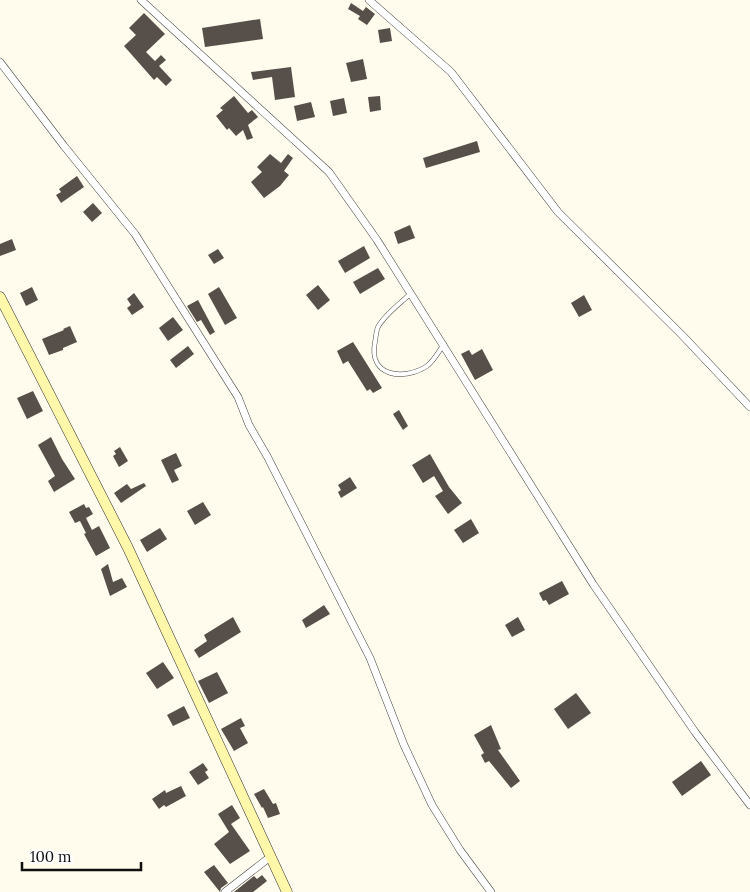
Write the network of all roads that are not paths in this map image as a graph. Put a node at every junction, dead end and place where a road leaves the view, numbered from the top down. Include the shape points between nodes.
1 (141, 0) edge
2 (369, 0) edge
3 (0, 62) edge
4 (411, 294) junction
5 (0, 297) edge
6 (444, 344) junction
7 (750, 407) edge
8 (750, 805) edge
9 (270, 857) junction
10 (225, 892) edge
11 (287, 892) edge
12 (491, 892) edge

1 - 4 street via 329,172
2 - 7 street via 451,72 558,212
3 - 12 street via 135,234 238,398 370,658 432,805
4 - 6 street
4 - 6 lane via 378,327 373,352 376,363 382,370 396,375 414,372 428,365
5 - 9 street via 128,548
6 - 8 street via 593,584 695,732
9 - 10 street
9 - 11 street

